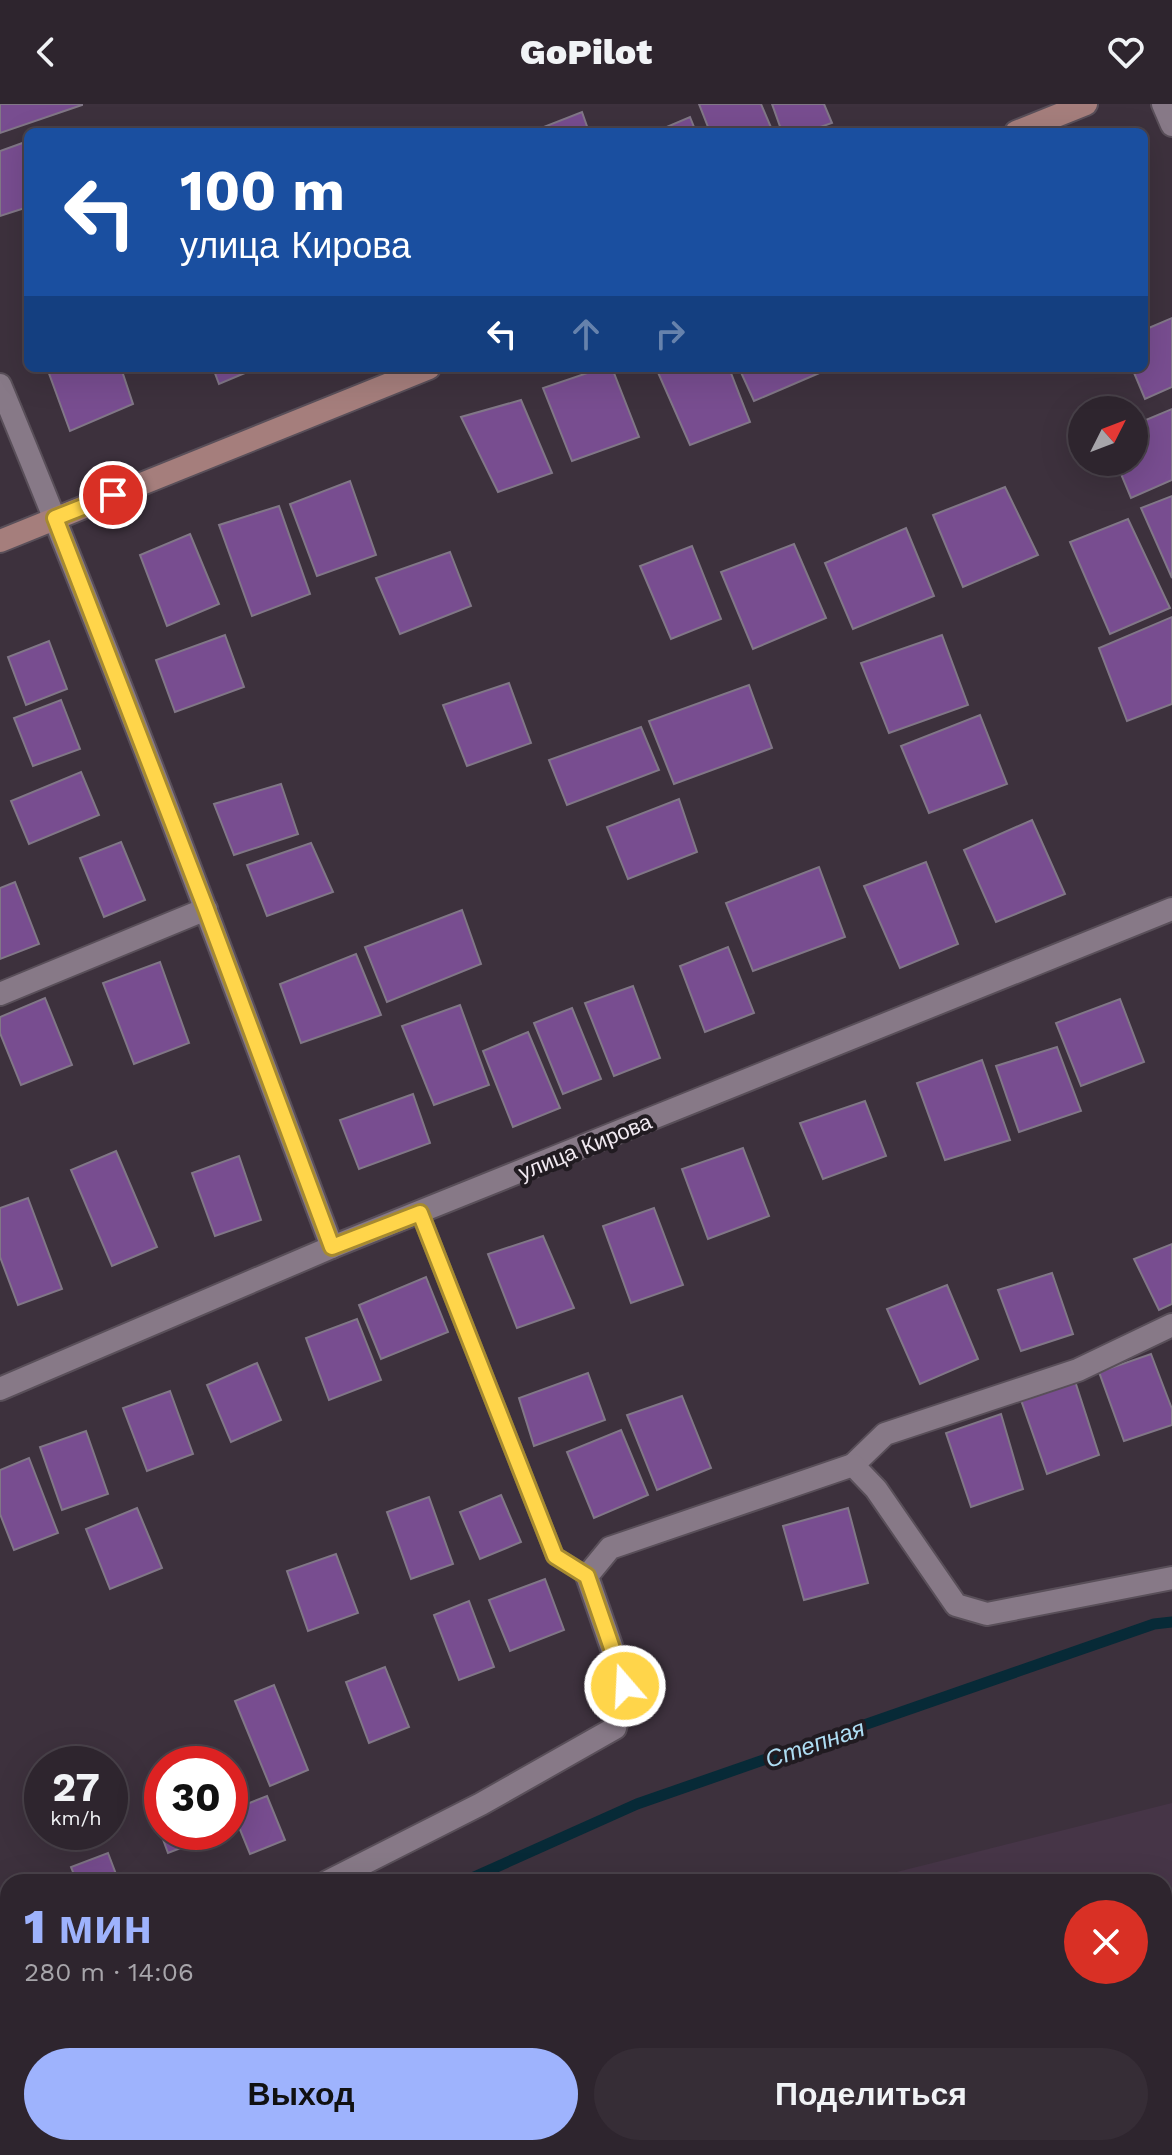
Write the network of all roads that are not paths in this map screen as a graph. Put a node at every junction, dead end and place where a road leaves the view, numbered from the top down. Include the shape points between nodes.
1 (1086, 104) edge
2 (1163, 104) edge
3 (1172, 125) edge
4 (1026, 128) edge
5 (419, 372) edge
6 (0, 385) edge
7 (55, 518) junction
8 (0, 541) edge
9 (206, 909) junction
10 (1172, 909) edge
11 (0, 994) edge
12 (420, 1213) junction
13 (332, 1247) junction
14 (1172, 1325) edge
15 (0, 1389) edge
16 (853, 1465) junction
17 (587, 1576) junction
18 (1172, 1578) edge
19 (343, 1874) edge

1 - 4 main road
2 - 3 street
5 - 7 main road
6 - 7 street
7 - 8 main road
7 - 9 street
9 - 11 street
9 - 13 street
10 - 12 street, улица Кирова
12 - 13 street, улица Кирова
12 - 17 lane via 555,1556
13 - 15 street, улица Кирова
14 - 16 street via 1078,1370 885,1434
16 - 17 street via 610,1548
16 - 18 street via 876,1489 956,1605 987,1614
17 - 19 street via 625,1686 615,1728

